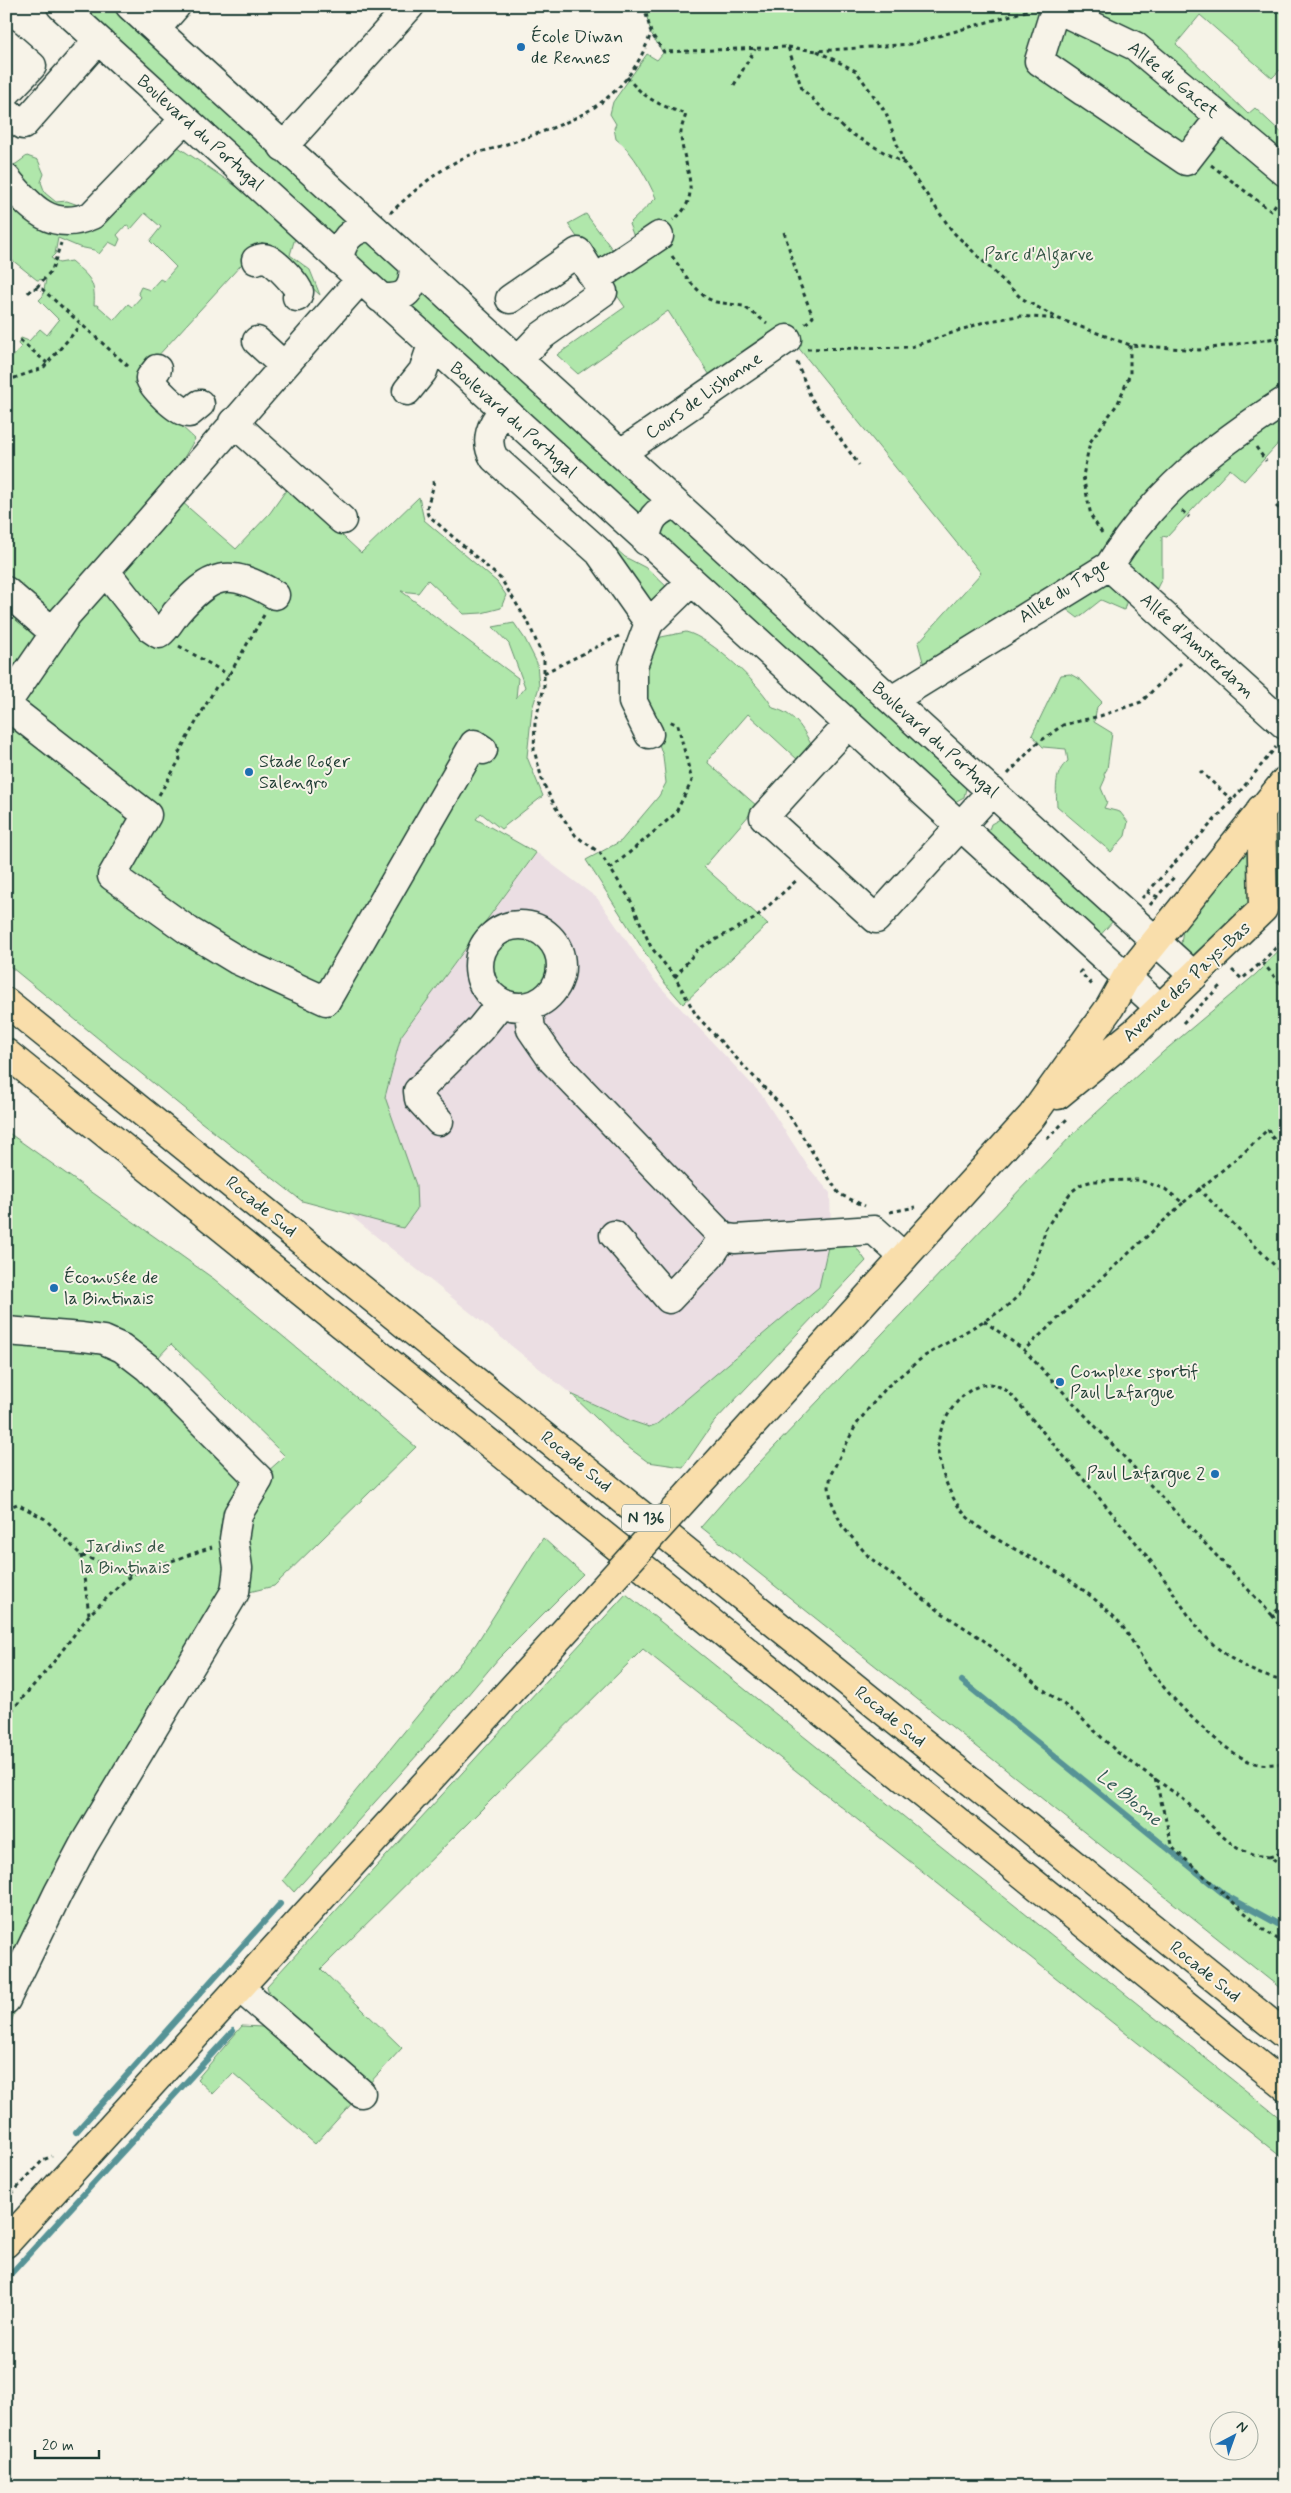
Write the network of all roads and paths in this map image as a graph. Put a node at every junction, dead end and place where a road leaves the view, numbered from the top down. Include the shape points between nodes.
1 (61, 6) edge
2 (130, 6) edge
3 (176, 6) edge
4 (410, 6) edge
5 (644, 6) edge
6 (1054, 7) edge
7 (156, 29) junction
8 (650, 34) junction
9 (98, 40) junction
10 (6, 43) edge
11 (788, 47) junction
12 (755, 49) junction
13 (817, 51) junction
14 (36, 69) dead end
15 (627, 77) junction
16 (734, 85) dead end
17 (56, 87) junction
18 (6, 93) edge
19 (6, 111) edge
20 (1220, 117) junction
21 (185, 119) junction
22 (283, 147) junction
23 (905, 164) junction
24 (1285, 172) edge
25 (1223, 174) dead end
26 (6, 178) edge
27 (1285, 190) edge
28 (67, 223) junction
29 (371, 226) junction
30 (665, 229) junction
31 (784, 232) dead end
32 (256, 260) dead end
33 (339, 260) junction
34 (414, 265) junction
35 (595, 279) junction
36 (360, 280) junction
37 (37, 287) junction
38 (28, 293) dead end
39 (297, 297) dead end
40 (380, 298) junction
41 (510, 299) dead end
42 (1060, 319) junction
43 (81, 326) junction
44 (1285, 339) edge
45 (20, 340) dead end
46 (257, 342) dead end
47 (792, 343) junction
48 (432, 345) junction
49 (1130, 345) junction
50 (518, 360) junction
51 (47, 363) junction
52 (283, 365) junction
53 (154, 375) joint
54 (6, 381) edge
55 (407, 391) dead end
56 (1285, 400) edge
57 (200, 404) dead end
58 (503, 410) junction
59 (233, 422) junction
60 (621, 453) junction
61 (859, 465) dead end
62 (433, 481) dead end
63 (676, 504) junction
64 (1276, 506) dead end
65 (1285, 514) edge
66 (342, 520) dead end
67 (646, 541) junction
68 (1109, 566) junction
69 (106, 572) junction
70 (691, 582) junction
71 (6, 591) edge
72 (275, 595) joint
73 (65, 617) junction
74 (649, 623) junction
75 (159, 634) junction
76 (1198, 647) junction
77 (544, 673) junction
78 (229, 675) junction
79 (892, 700) junction
80 (633, 702) junction
81 (6, 704) edge
82 (848, 725) junction
83 (650, 734) dead end
84 (1282, 735) edge
85 (483, 750) dead end
86 (1200, 771) dead end
87 (1285, 781) edge
88 (999, 783) junction
89 (1232, 800) junction
90 (1257, 814) junction
91 (147, 816) junction
92 (960, 827) junction
93 (816, 863) junction
94 (610, 869) junction
95 (1147, 892) dead end
96 (1285, 938) edge
97 (1157, 942) junction
98 (1218, 954) junction
99 (1262, 962) junction
100 (1194, 976) junction
101 (675, 977) junction
102 (1126, 978) junction
103 (1285, 989) edge
104 (6, 1002) edge
105 (501, 1003) junction
106 (528, 1006) junction
107 (1159, 1007) junction
108 (6, 1053) edge
109 (1032, 1116) junction
110 (440, 1121) dead end
111 (1285, 1150) edge
112 (1198, 1188) junction
113 (1183, 1203) junction
114 (919, 1207) dead end
115 (874, 1220) junction
116 (614, 1235) dead end
117 (723, 1237) junction
118 (904, 1257) junction
119 (1285, 1276) edge
120 (984, 1321) junction
121 (6, 1331) edge
122 (1024, 1350) junction
123 (6, 1509) edge
124 (234, 1539) junction
125 (81, 1555) junction
126 (131, 1575) junction
127 (1285, 1604) edge
128 (89, 1615) junction
129 (1272, 1615) junction
130 (1285, 1632) edge
131 (1285, 1681) edge
132 (6, 1717) edge
133 (1285, 1763) edge
134 (1155, 1777) junction
135 (1285, 1852) edge
136 (1269, 1858) junction
137 (1285, 1868) edge
138 (1285, 1944) edge
139 (240, 1988) junction
140 (6, 2000) edge
141 (1285, 2035) edge
142 (1285, 2086) edge
143 (361, 2093) dead end
144 (6, 2243) edge

1 - 9 street, Boulevard du Portugal
2 - 7 street, Boulevard du Portugal
3 - 7 street
4 - 22 street
5 - 8 path
6 - 13 path via 1029,10 911,44
6 - 20 street, Allée du Gacet via 1135,46
6 - 20 street via 1038,61 1186,162
7 - 22 street, Boulevard du Portugal
8 - 12 path via 664,52
8 - 15 path via 644,52
9 - 17 street
9 - 21 street, Boulevard du Portugal
10 - 18 street via 32,66
11 - 12 path
11 - 13 path
11 - 23 path via 802,89 848,132
12 - 16 path
13 - 23 path via 856,72 886,113
14 - 17 street
15 - 29 path via 610,96 584,115 464,158 432,175 383,220
15 - 30 path via 637,90 658,105 686,114 680,134 692,194 685,212
17 - 19 street via 24,125
20 - 24 street, Allée du Gacet
21 - 28 street via 92,215
21 - 33 street, Boulevard du Portugal
22 - 29 street, Boulevard du Portugal
23 - 42 path via 953,232 1021,298
25 - 27 path via 1271,211
26 - 28 street via 42,213
28 - 37 path via 52,270
29 - 33 street via 348,235
29 - 34 street, Boulevard du Portugal
30 - 35 street
30 - 47 path via 690,282 706,298 743,306
31 - 47 path via 813,318
32 - 39 street via 266,258 276,266 297,285
33 - 36 street, Boulevard du Portugal
34 - 40 street via 408,291 394,298
34 - 50 street, Boulevard du Portugal
35 - 41 street via 578,252
35 - 50 street via 603,292 540,337
36 - 40 street, Boulevard du Portugal
36 - 52 street
37 - 38 path
37 - 43 path
40 - 48 street, Boulevard du Portugal
42 - 47 path via 1018,316 984,322 911,347 814,351
42 - 49 path
43 - 51 path
43 - 53 path via 138,374
44 - 49 path via 1199,350
45 - 51 path
46 - 52 street
47 - 60 street, Cours de Lisbonne
47 - 61 path via 811,398
48 - 55 street via 423,371
48 - 58 street, Boulevard du Portugal
49 - 68 path via 1130,374 1118,403 1090,442 1083,476 1091,516 1111,547 1104,558
50 - 60 street, Boulevard du Portugal
51 - 54 path via 43,368
52 - 59 street
53 - 57 street via 182,412 189,413
56 - 68 street, Allée du Tage via 1210,452 1163,494 1129,534
58 - 67 street, Boulevard du Portugal
58 - 74 street via 489,434 490,452 494,458 599,552
59 - 66 street via 305,477
59 - 69 street
60 - 63 street, Boulevard du Portugal
62 - 77 path via 426,509 428,515 501,579 529,624 544,660
63 - 67 street via 659,510 649,522
63 - 79 street, Boulevard du Portugal
64 - 65 path
67 - 70 street, Boulevard du Portugal
68 - 76 street, Allée d'Amsterdam
68 - 79 street, Allée du Tage
69 - 73 street
69 - 75 street via 150,628
70 - 74 street
70 - 82 street, Boulevard du Portugal
71 - 73 street via 52,631
72 - 75 street via 248,580 226,576 195,591
72 - 78 path
73 - 81 street
74 - 77 path
74 - 80 street via 633,666
75 - 78 path
76 - 84 street, Allée d'Amsterdam
76 - 88 path via 1140,702 1063,725 1035,746
77 - 94 path via 544,687 535,722 534,750 542,783 576,836 600,853
78 - 91 path via 216,687
79 - 88 street, Boulevard du Portugal
80 - 83 street
80 - 94 path via 678,725 692,781 675,814
81 - 91 street
82 - 92 street, Boulevard du Portugal
82 - 93 street via 764,816
84 - 89 path
85 - 91 street via 474,744 326,1001 238,960 189,932 112,876
86 - 89 path
87 - 90 main road, Avenue des Pays-Bas
88 - 92 street
88 - 97 street, Boulevard du Portugal
89 - 90 path
89 - 95 path
90 - 97 main road, Avenue des Pays-Bas
90 - 98 main road, Avenue des Pays-Bas via 1263,909
92 - 93 street via 876,919
92 - 102 street, Boulevard du Portugal
93 - 101 path via 754,919 698,949
94 - 101 path via 630,899 651,946
96 - 99 path
97 - 100 street, Boulevard du Portugal
97 - 102 main road, Avenue des Pays-Bas
98 - 99 path via 1242,978
98 - 100 main road, Avenue des Pays-Bas
99 - 103 path
100 - 107 main road, Avenue des Pays-Bas
101 - 115 path via 696,1015 787,1112 839,1194
102 - 107 street, Boulevard du Portugal
102 - 109 main road, Avenue des Pays-Bas via 1110,1007
104 - 141 main road, Rocade Sud / N 136
105 - 106 street via 514,1007
105 - 106 street via 482,984 478,971 479,957 492,934 504,927 524,925 543,931 553,941 560,954 561,967 552,992 541,1002
105 - 110 street via 480,1029 418,1091 419,1099
106 - 117 street via 531,1029 553,1061
107 - 109 main road, Avenue des Pays-Bas via 1124,1041
108 - 142 main road, N 136
109 - 118 main road, Avenue des Pays-Bas
111 - 112 path via 1268,1129
112 - 113 path
112 - 119 path
113 - 120 path via 1165,1189 1139,1180 1082,1184 1071,1192 1046,1228 1033,1272 1019,1296
113 - 122 path
114 - 115 path via 891,1212
115 - 117 street via 735,1239
115 - 118 street
116 - 117 street via 669,1299
118 - 139 main road, Avenue des Pays-Bas, bridge
120 - 122 path
120 - 134 path via 923,1357 896,1379 869,1408 856,1425 831,1474 829,1487 835,1513 869,1557 982,1639 1077,1714 1129,1762
121 - 124 street via 104,1340 122,1348 148,1368 259,1479 238,1514
122 - 129 path
123 - 125 path via 17,1504 45,1519
124 - 126 path
124 - 140 street via 238,1568 235,1592 84,1844
125 - 126 path
125 - 128 path
126 - 128 path
127 - 129 path
128 - 132 path
129 - 130 path
131 - 133 path via 1237,1661 1205,1636 1117,1518 1009,1392 990,1384 978,1386 947,1415 938,1444 939,1457 959,1508 978,1525 1067,1578 1100,1603 1118,1622 1160,1683 1203,1728 1230,1750 1252,1762
134 - 136 path via 1237,1848
134 - 138 path via 1174,1848 1264,1930
135 - 136 path
136 - 137 path
139 - 143 street
139 - 144 main road, Avenue des Pays-Bas

